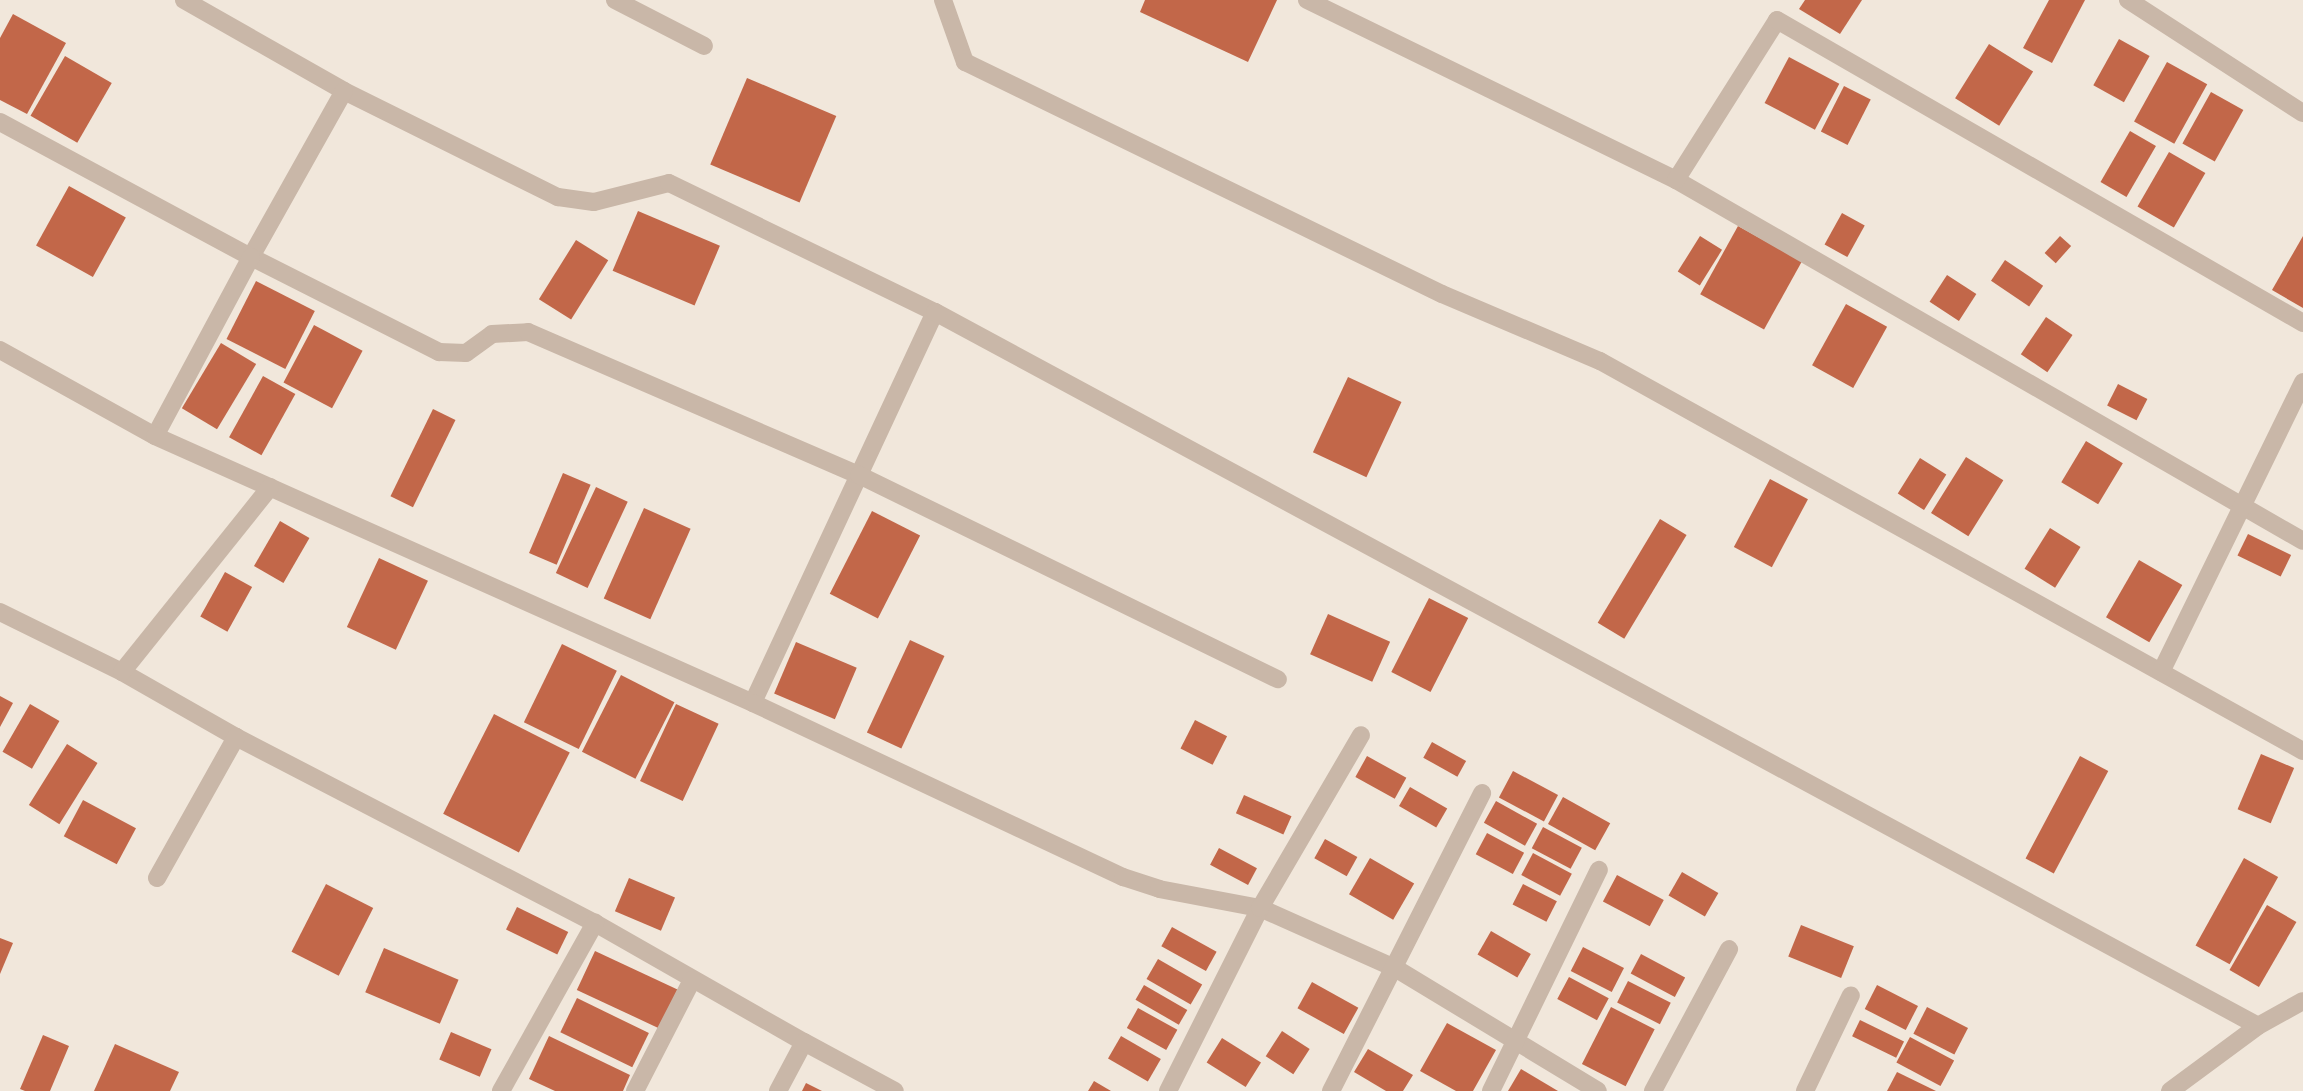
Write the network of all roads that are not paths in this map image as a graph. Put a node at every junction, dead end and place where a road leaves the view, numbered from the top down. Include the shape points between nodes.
1 (184, 0) edge
2 (615, 0) edge
3 (943, 0) edge
4 (1307, 0) edge
5 (2128, 0) edge
6 (704, 46) dead end
7 (344, 91) junction
8 (2303, 113) edge
9 (0, 122) edge
10 (1676, 180) junction
11 (251, 257) junction
12 (935, 312) junction
13 (2303, 323) edge
14 (0, 350) edge
15 (2303, 382) edge
16 (155, 436) junction
17 (859, 475) junction
18 (270, 487) junction
19 (2241, 507) junction
20 (2303, 541) edge
21 (0, 612) edge
22 (122, 672) junction
23 (2161, 672) junction
24 (1278, 679) dead end
25 (754, 703) junction
26 (1361, 735) dead end
27 (236, 737) junction
28 (2303, 751) edge
29 (1482, 793) dead end
30 (1599, 870) dead end
31 (157, 878) dead end
32 (1260, 908) junction
33 (595, 923) junction
34 (1729, 949) dead end
35 (1395, 968) junction
36 (692, 980) junction
37 (1851, 995) dead end
38 (2303, 1001) edge
39 (2258, 1026) junction
40 (1518, 1040) junction
41 (804, 1042) junction
42 (2179, 1089) edge
43 (501, 1091) edge
44 (635, 1091) edge
45 (778, 1091) edge
46 (895, 1091) edge
47 (1168, 1091) edge
48 (1331, 1091) edge
49 (1491, 1091) edge
50 (1598, 1091) edge
51 (1653, 1091) edge
52 (1805, 1091) edge

1 - 7 street
2 - 6 street
3 - 23 street via 965,62 1442,294 1600,362
4 - 10 street
5 - 8 street
7 - 11 street
7 - 12 street via 578,203 669,183
9 - 11 street
10 - 13 street via 1777,20
10 - 19 street
11 - 16 street
11 - 17 street via 439,352 466,353 492,334 528,332
12 - 17 street
12 - 39 street
14 - 16 street
15 - 19 street
16 - 18 street
17 - 24 street
17 - 25 street
18 - 22 street
18 - 25 street
19 - 20 street
19 - 23 street
21 - 22 street
22 - 27 street
23 - 28 street
25 - 32 street via 1123,877 1159,889
26 - 32 street
27 - 31 street
27 - 33 street
29 - 35 street
30 - 40 street
32 - 35 street
32 - 47 street
33 - 36 street
33 - 43 street
34 - 51 street
35 - 40 street
35 - 48 street
36 - 41 street
36 - 44 street
37 - 52 street
38 - 39 street
39 - 42 street
40 - 49 street
40 - 50 street
41 - 45 street
41 - 46 street

